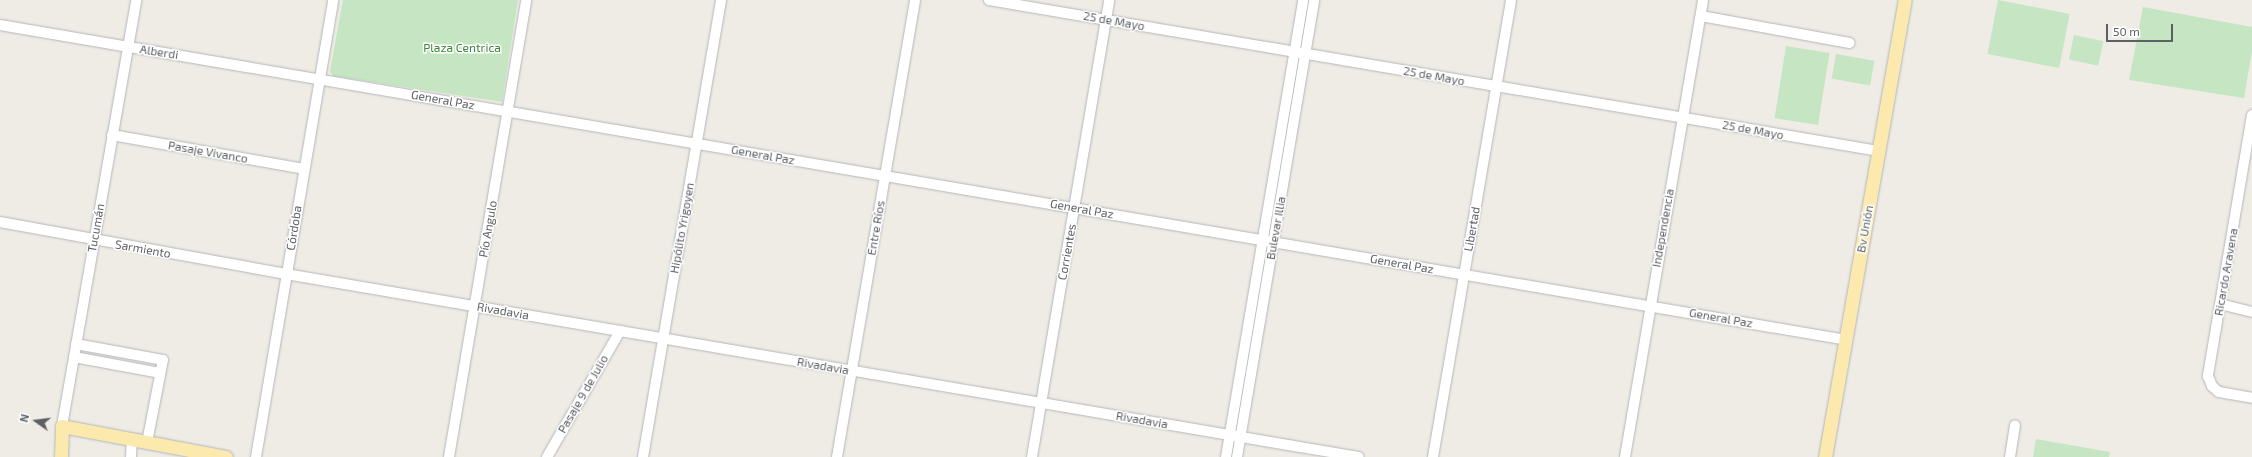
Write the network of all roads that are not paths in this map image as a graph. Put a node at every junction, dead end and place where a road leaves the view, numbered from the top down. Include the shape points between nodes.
1 (136, 0) edge
2 (333, 0) edge
3 (526, 0) edge
4 (721, 0) edge
5 (915, 0) edge
6 (989, 0) edge
7 (1110, 0) edge
8 (1303, 0) edge
9 (1314, 0) edge
10 (1511, 0) edge
11 (1704, 0) edge
12 (1905, 0) edge
13 (1701, 16) junction
14 (1106, 20) junction
15 (0, 25) edge
16 (1850, 43) dead end
17 (127, 47) junction
18 (1294, 52) junction
19 (1305, 54) junction
20 (319, 79) junction
21 (1496, 86) junction
22 (508, 111) junction
23 (2252, 115) edge
24 (1682, 118) junction
25 (112, 135) junction
26 (697, 143) junction
27 (1879, 151) junction
28 (304, 169) junction
29 (885, 176) junction
30 (1074, 208) junction
31 (0, 222) edge
32 (94, 240) junction
33 (1262, 240) junction
34 (1273, 242) junction
35 (286, 274) junction
36 (1464, 274) junction
37 (2220, 304) junction
38 (475, 306) junction
39 (1650, 306) junction
40 (2252, 312) edge
41 (620, 331) junction
42 (664, 339) junction
43 (1846, 340) junction
44 (76, 344) junction
45 (74, 357) junction
46 (852, 371) junction
47 (160, 373) junction
48 (2252, 398) edge
49 (1041, 403) junction
50 (2015, 424) dead end
51 (62, 426) junction
52 (1230, 435) junction
53 (1240, 437) junction
54 (132, 439) junction
55 (148, 442) junction
56 (60, 457) edge
57 (131, 457) edge
58 (226, 457) edge
59 (256, 457) edge
60 (449, 457) edge
61 (547, 457) edge
62 (643, 457) edge
63 (837, 457) edge
64 (1032, 457) edge
65 (1226, 457) edge
66 (1237, 457) edge
67 (1359, 457) edge
68 (1433, 457) edge
69 (1625, 457) edge
70 (1825, 457) edge
71 (2010, 457) edge

1 - 17 street, Tucumán
2 - 20 street, Córdoba
3 - 22 street, Pío Angulo
4 - 26 street, Hipólito Yrigoyen
5 - 29 street, Entre Ríos
6 - 14 street, 25 de Mayo
7 - 14 street, Corrientes
8 - 18 street, Bulevar Illia
9 - 19 street, Bulevar Illia
10 - 21 street, Libertad
11 - 13 street, Independencia
12 - 27 main road, Bv Unión
13 - 16 street
13 - 24 street, Independencia
14 - 18 street, 25 de Mayo
14 - 30 street, Corrientes
15 - 17 street, Alberdi
17 - 20 street, Alberdi
17 - 25 street, Tucumán
18 - 19 street, 25 de Mayo
18 - 33 street, Bulevar Illia
19 - 21 street, 25 de Mayo
19 - 34 street, Bulevar Illia
20 - 22 street, General Paz
20 - 28 street, Córdoba
21 - 24 street, 25 de Mayo
21 - 36 street, Libertad
22 - 26 street, General Paz
22 - 38 street, Pío Angulo
23 - 37 street, Ricardo Aravena
24 - 27 street, 25 de Mayo
24 - 39 street, Independencia
25 - 28 street, Pasaje Vivanco
25 - 32 street, Tucumán
26 - 29 street, General Paz
26 - 42 street, Hipólito Yrigoyen
27 - 43 main road, Bv Unión
28 - 35 street, Córdoba
29 - 30 street, General Paz
29 - 46 street, Entre Ríos
30 - 33 street, General Paz
30 - 49 street, Corrientes
31 - 32 street, Sarmiento
32 - 35 street, Sarmiento
32 - 44 street, Tucumán
33 - 34 street, General Paz
33 - 52 street, Bulevar Illia
34 - 36 street, General Paz
34 - 53 street, Bulevar Illia
35 - 38 street, Rivadavia
35 - 59 street, Córdoba
36 - 39 street, General Paz
36 - 68 street, Libertad
37 - 40 street
37 - 48 street, Ricardo Aravena via 2208,376 2212,386 2219,392
38 - 41 street, Rivadavia
38 - 60 street, Pío Angulo
39 - 43 street, General Paz
39 - 69 street, Independencia
41 - 42 street, Rivadavia
41 - 61 street, Pasaje 9 de Julio
42 - 46 street, Rivadavia
42 - 62 street, Hipólito Yrigoyen
43 - 70 main road, Bv Unión
44 - 45 street, Tucumán
44 - 47 street via 163,360
45 - 47 street
45 - 51 street, Tucumán
46 - 49 street, Rivadavia
46 - 63 street, Entre Ríos
47 - 55 street
49 - 52 street, Rivadavia
49 - 64 street, Corrientes
50 - 71 street
51 - 54 main road
51 - 56 main road, Tucumán
52 - 53 street, Rivadavia
52 - 65 street, Bulevar Illia
53 - 66 street, Bulevar Illia
53 - 67 street, Rivadavia
54 - 55 main road
54 - 57 street
55 - 58 main road

